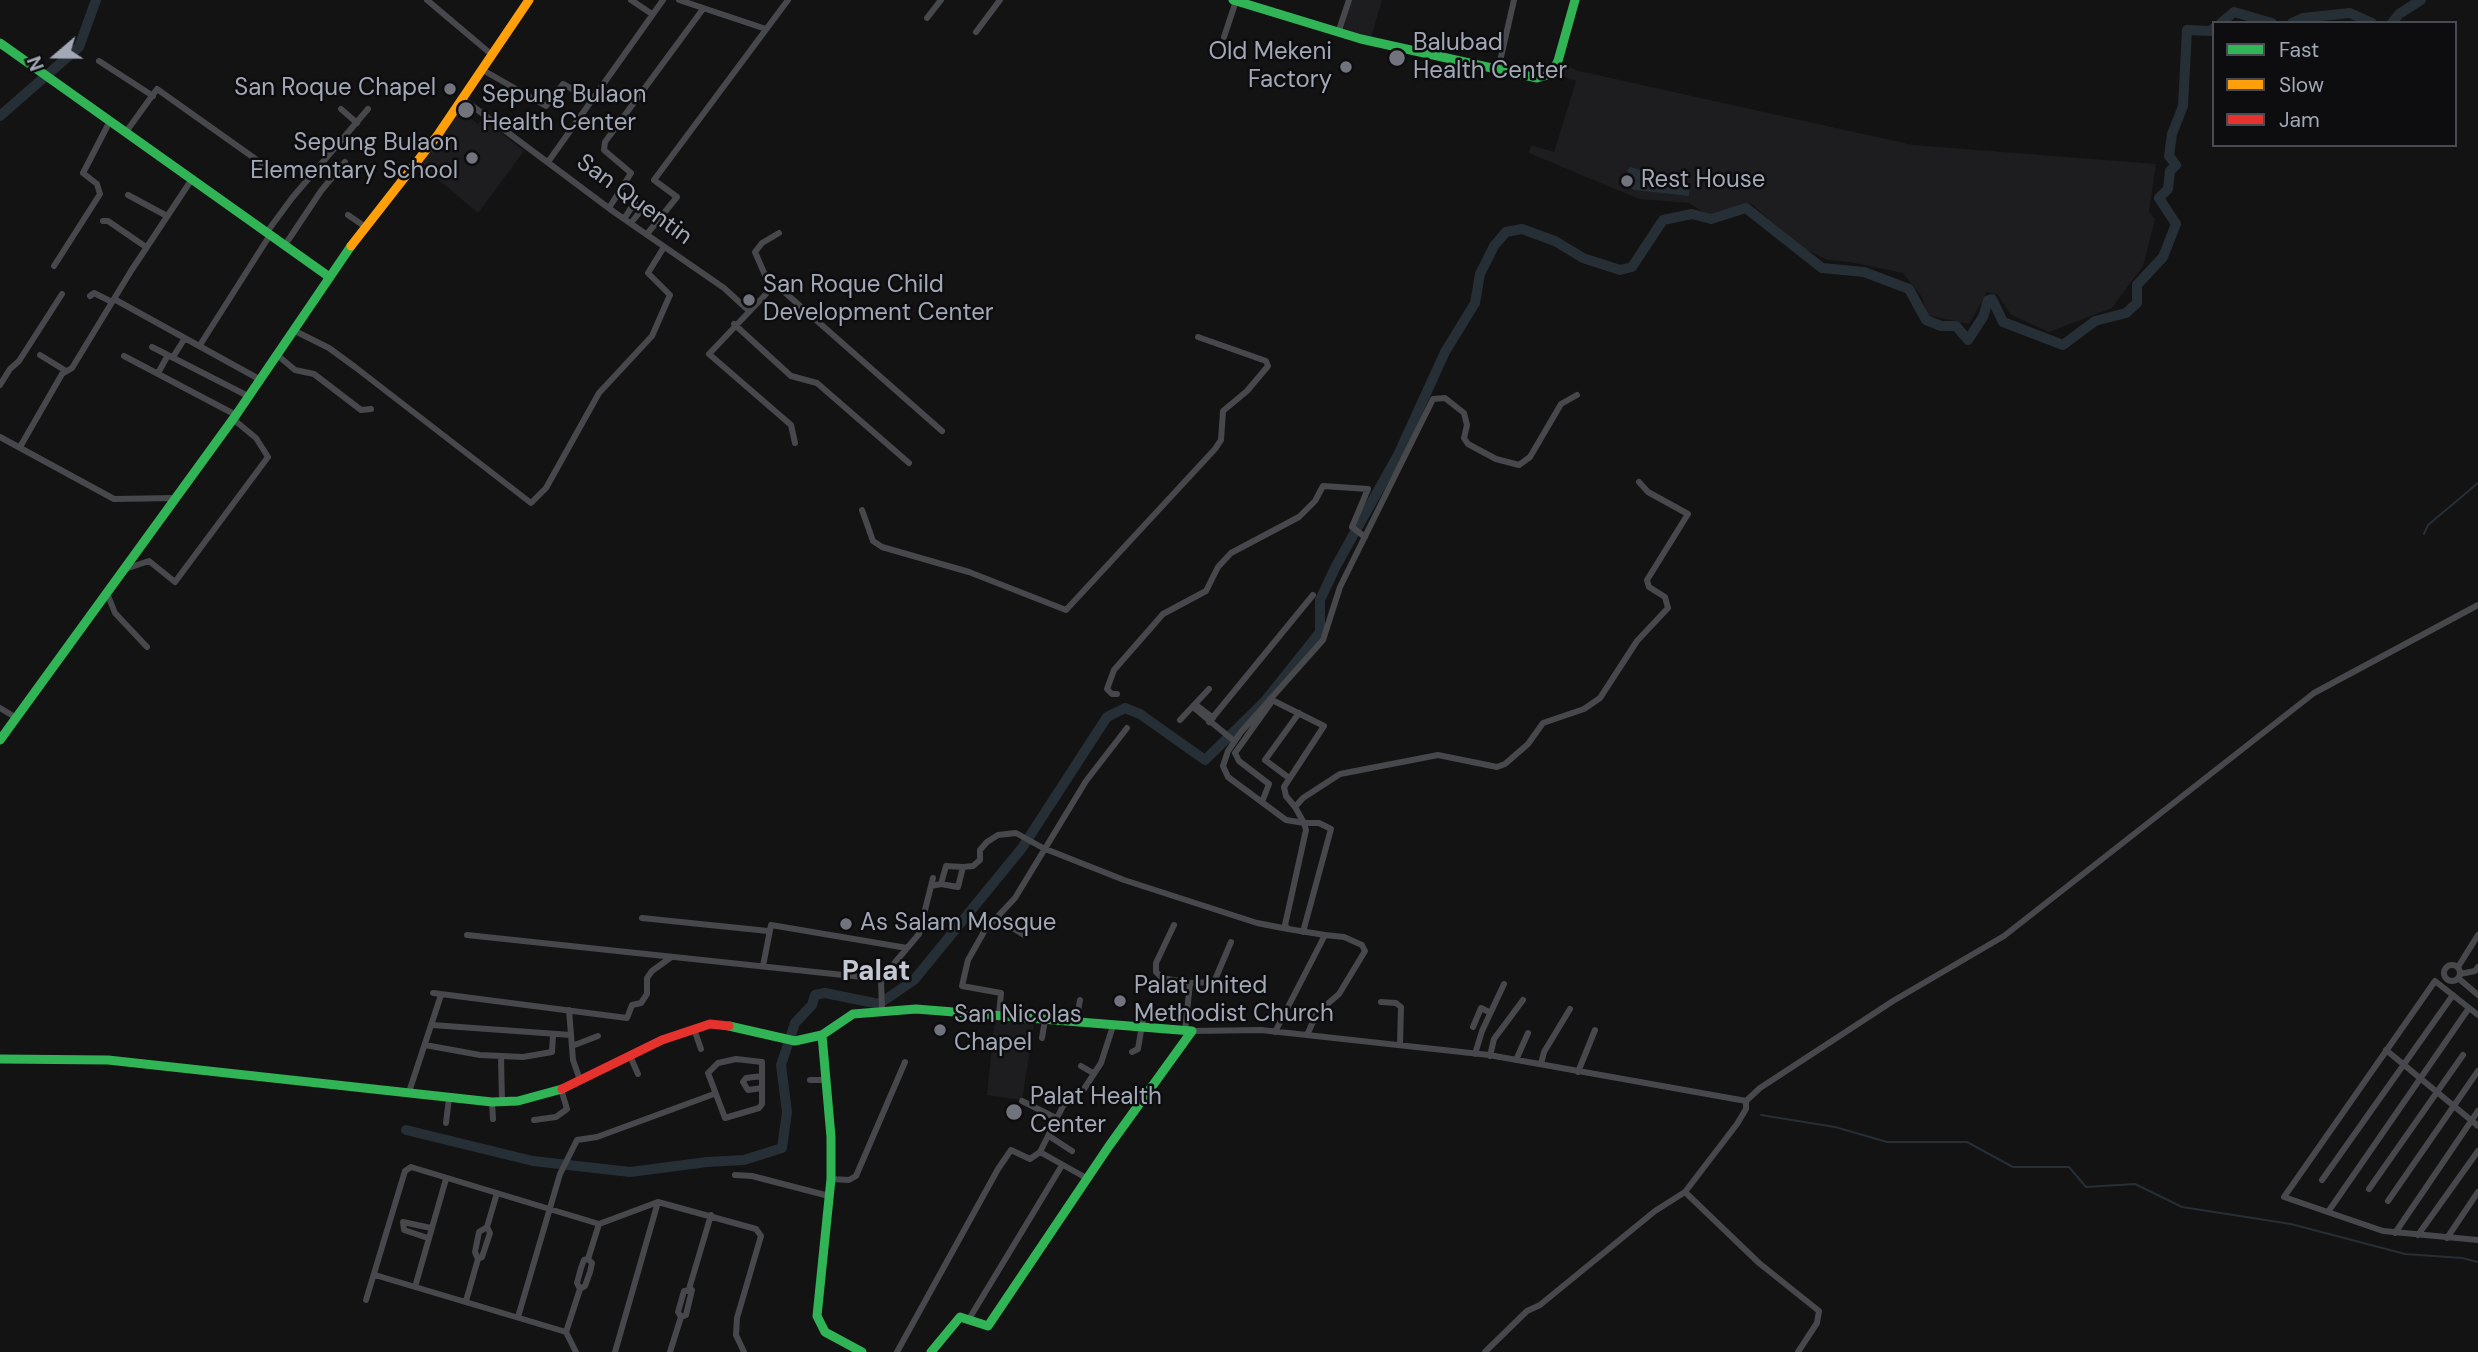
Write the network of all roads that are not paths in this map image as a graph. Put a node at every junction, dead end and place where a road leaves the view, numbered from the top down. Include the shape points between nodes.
1 (427, 0) edge
2 (529, 0) edge
3 (631, 0) edge
4 (663, 0) edge
5 (679, 0) edge
6 (788, 0) edge
7 (941, 0) edge
8 (1000, 0) edge
9 (1349, 0) edge
10 (1514, 0) edge
11 (1575, 0) edge
12 (1234, 1) edge
13 (1252, 3) edge
14 (703, 9) junction
15 (652, 13) junction
16 (927, 18) dead end
17 (766, 29) junction
18 (976, 32) dead end
19 (1338, 33) junction
20 (1224, 37) dead end
21 (0, 43) edge
22 (491, 54) junction
23 (99, 61) dead end
24 (481, 69) junction
25 (1497, 70) junction
26 (153, 96) junction
27 (463, 99) junction
28 (590, 99) junction
29 (341, 109) dead end
30 (368, 109) dead end
31 (110, 121) junction
32 (357, 122) junction
33 (126, 132) junction
34 (345, 162) dead end
35 (548, 162) junction
36 (264, 165) dead end
37 (192, 179) junction
38 (128, 195) dead end
39 (635, 202) dead end
40 (646, 204) dead end
41 (609, 208) junction
42 (348, 215) dead end
43 (167, 216) junction
44 (624, 219) junction
45 (103, 221) dead end
46 (631, 223) junction
47 (367, 229) junction
48 (779, 233) dead end
49 (269, 234) junction
50 (647, 234) junction
51 (285, 246) junction
52 (146, 247) junction
53 (664, 247) junction
54 (54, 266) dead end
55 (328, 276) junction
56 (62, 294) dead end
57 (766, 294) dead end
58 (90, 296) dead end
59 (113, 301) junction
60 (748, 310) junction
61 (734, 324) junction
62 (293, 330) junction
63 (1198, 337) dead end
64 (185, 338) junction
65 (200, 345) junction
66 (152, 347) dead end
67 (276, 354) junction
68 (40, 355) dead end
69 (124, 356) dead end
70 (170, 356) junction
71 (66, 371) junction
72 (158, 373) junction
73 (259, 379) junction
74 (0, 385) edge
75 (1577, 395) dead end
76 (248, 396) junction
77 (372, 409) dead end
78 (235, 417) junction
79 (942, 431) dead end
80 (0, 437) edge
81 (795, 443) dead end
82 (20, 447) junction
83 (909, 463) dead end
84 (1639, 482) dead end
85 (175, 498) junction
86 (862, 510) dead end
87 (1363, 536) junction
88 (123, 570) junction
89 (107, 593) junction
90 (1313, 594) dead end
91 (2478, 605) edge
92 (147, 647) dead end
93 (1209, 689) dead end
94 (1118, 694) dead end
95 (1272, 699) junction
96 (1195, 706) junction
97 (0, 708) edge
98 (1299, 713) junction
99 (15, 717) junction
100 (1180, 720) dead end
101 (1211, 720) junction
102 (1127, 728) dead end
103 (0, 739) edge
104 (1232, 740) junction
105 (1289, 778) junction
106 (1262, 802) junction
107 (1294, 807) junction
108 (1304, 823) junction
109 (1043, 848) junction
110 (963, 867) junction
111 (933, 877) dead end
112 (941, 884) junction
113 (931, 886) junction
114 (642, 918) dead end
115 (997, 918) junction
116 (1174, 925) dead end
117 (1288, 929) junction
118 (768, 931) junction
119 (1303, 932) junction
120 (467, 935) dead end
121 (1024, 935) dead end
122 (1325, 935) junction
123 (2478, 935) edge
124 (1231, 942) dead end
125 (907, 948) junction
126 (671, 957) junction
127 (763, 967) junction
128 (2477, 971) edge
129 (2458, 973) junction
130 (881, 979) junction
131 (1190, 983) junction
132 (1504, 984) dead end
133 (2453, 995) junction
134 (2478, 995) edge
135 (1080, 1000) dead end
136 (1523, 1000) dead end
137 (1381, 1002) dead end
138 (881, 1005) junction
139 (2469, 1008) junction
140 (1570, 1009) dead end
141 (569, 1010) junction
142 (1489, 1012) junction
143 (1144, 1013) dead end
144 (2478, 1015) edge
145 (999, 1016) junction
146 (1045, 1020) junction
147 (1076, 1023) junction
148 (432, 1025) junction
149 (1113, 1027) junction
150 (694, 1029) junction
151 (1142, 1029) junction
152 (1595, 1030) dead end
153 (1189, 1031) junction
154 (1482, 1031) junction
155 (1275, 1032) junction
156 (1528, 1033) dead end
157 (553, 1035) junction
158 (571, 1035) junction
159 (822, 1035) junction
160 (1307, 1035) junction
161 (598, 1036) dead end
162 (1042, 1038) dead end
163 (425, 1045) junction
164 (1400, 1045) junction
165 (572, 1046) junction
166 (701, 1049) dead end
167 (2386, 1050) junction
168 (1132, 1052) dead end
169 (1475, 1054) junction
170 (2463, 1055) dead end
171 (630, 1056) junction
172 (1490, 1056) junction
173 (502, 1057) junction
174 (0, 1059) edge
175 (1516, 1060) junction
176 (905, 1062) dead end
177 (2404, 1064) junction
178 (1541, 1065) junction
179 (1081, 1066) dead end
180 (1578, 1072) junction
181 (2478, 1072) edge
182 (1093, 1073) junction
183 (638, 1074) dead end
184 (762, 1076) junction
185 (2420, 1078) junction
186 (580, 1080) junction
187 (810, 1080) dead end
188 (824, 1080) junction
189 (762, 1088) junction
190 (561, 1089) junction
191 (409, 1092) junction
192 (2437, 1092) junction
193 (714, 1094) junction
194 (449, 1098) junction
195 (1022, 1101) dead end
196 (1746, 1101) junction
197 (497, 1102) junction
198 (2454, 1106) junction
199 (2478, 1111) edge
200 (1056, 1118) junction
201 (493, 1119) dead end
202 (534, 1120) dead end
203 (2471, 1120) junction
204 (446, 1123) dead end
205 (2478, 1126) edge
206 (1049, 1136) junction
207 (2478, 1151) edge
208 (1040, 1152) junction
209 (1072, 1152) dead end
210 (1061, 1167) junction
211 (735, 1175) dead end
212 (446, 1179) junction
213 (831, 1179) junction
214 (1088, 1179) junction
215 (2322, 1180) dead end
216 (2369, 1189) dead end
217 (497, 1192) junction
218 (1685, 1192) junction
219 (2478, 1192) edge
220 (829, 1196) junction
221 (2388, 1201) dead end
222 (658, 1202) junction
223 (548, 1208) junction
224 (2328, 1212) junction
225 (711, 1216) junction
226 (599, 1224) junction
227 (431, 1228) junction
228 (2395, 1233) junction
229 (2418, 1235) junction
230 (428, 1238) junction
231 (2447, 1238) junction
232 (2478, 1240) edge
233 (375, 1275) junction
234 (415, 1287) junction
235 (366, 1300) dead end
236 (466, 1301) junction
237 (518, 1317) junction
238 (969, 1319) junction
239 (566, 1332) junction
240 (576, 1352) edge
241 (615, 1352) edge
242 (670, 1352) edge
243 (744, 1352) edge
244 (862, 1352) edge
245 (897, 1352) edge
246 (932, 1352) edge
247 (1485, 1352) edge
248 (1798, 1352) edge

1 - 22 street
2 - 22 street
3 - 15 street
4 - 15 street
5 - 14 street
6 - 17 street
7 - 16 street
8 - 18 street
9 - 19 street
10 - 25 street
11 - 25 street via 1551,74 1537,78
12 - 13 street
12 - 20 street
13 - 19 street
14 - 17 street
14 - 41 street via 603,145 631,173
15 - 28 street
17 - 50 street via 654,180 677,197
19 - 25 street
21 - 31 street
22 - 24 street
23 - 26 street
24 - 27 street
24 - 28 street via 545,106 563,84
26 - 33 street
26 - 36 street via 157,89
27 - 35 street, San Quentin
27 - 47 street
28 - 35 street
29 - 32 street
30 - 32 street
31 - 33 street
31 - 54 street via 83,173 97,184 100,194
32 - 49 street via 292,198
33 - 37 street
34 - 51 street
35 - 41 street, San Quentin
37 - 43 street
37 - 49 street
38 - 43 street
39 - 44 street
40 - 46 street
41 - 44 street, San Quentin
42 - 47 street
43 - 52 street
44 - 46 street, San Quentin
45 - 52 street
46 - 50 street, San Quentin
47 - 55 street
48 - 79 street via 755,252 765,275
49 - 51 street
49 - 65 street
50 - 53 street, San Quentin
51 - 55 street
52 - 59 street
53 - 60 street, San Quentin
53 - 62 street via 648,273 670,295 652,336 598,393 546,488 530,503 329,348
55 - 62 street
56 - 74 street
57 - 60 street
58 - 59 street via 94,293
59 - 64 street
59 - 71 street
60 - 61 street
61 - 81 street via 710,356 791,425
61 - 83 street via 791,376 817,383
62 - 67 street
63 - 86 street via 1266,361 1268,366 1223,411 1215,449 1066,610 969,572 882,547 873,541
64 - 65 street
64 - 70 street
65 - 73 street
66 - 70 street
67 - 73 street
67 - 77 street via 295,370 311,372 361,410
68 - 71 street
69 - 72 street
70 - 72 street
70 - 76 street
71 - 82 street
72 - 78 street
73 - 76 street
75 - 87 street via 1561,404 1528,460 1519,465 1468,444 1464,413 1445,398 1435,398
76 - 78 street
78 - 85 street
78 - 88 street via 268,457 176,582 149,561
80 - 82 street
82 - 85 street via 114,499
84 - 107 street via 1688,514 1647,580 1649,587 1665,597 1668,608 1637,641 1600,698 1584,709 1543,723 1517,755 1501,766 1438,755 1352,771 1335,776
85 - 88 street
87 - 94 street via 1352,526 1368,489 1324,486 1299,517 1231,553 1215,571 1207,590 1161,617 1114,670 1107,689
87 - 95 street via 1335,599 1324,640
88 - 89 street
89 - 92 street via 115,613
89 - 99 street
90 - 101 street
91 - 196 street via 2314,693 2004,936 1893,1001
93 - 96 street
95 - 98 street
95 - 104 street
95 - 106 street via 1236,752 1239,761 1269,783
96 - 100 street
96 - 101 street
97 - 99 street
98 - 105 street via 1265,760
98 - 105 street via 1324,726
99 - 103 street
101 - 104 street
102 - 109 street
104 - 106 street via 1224,772
105 - 107 street via 1283,790
106 - 108 street via 1286,820
107 - 108 street
108 - 117 street via 1285,922
108 - 119 street via 1331,829
109 - 110 street via 1016,833 998,835 980,850 980,860
109 - 115 street
109 - 117 street via 1124,880
110 - 112 street via 946,866
110 - 112 street via 958,887
111 - 113 street
112 - 113 street
113 - 125 street via 920,931
114 - 118 street
115 - 121 street
115 - 145 street via 976,945 961,983 1001,993
116 - 131 street via 1156,972 1161,978
117 - 119 street
118 - 125 street via 771,925
118 - 127 street
119 - 122 street
120 - 126 street
122 - 155 street
122 - 160 street via 1344,937 1365,951 1339,993 1317,1013
123 - 129 street
124 - 131 street via 1214,982
125 - 130 street
126 - 127 street
126 - 141 street via 647,978 647,994 641,1003 632,1005 629,1017
127 - 130 street
128 - 129 street
129 - 134 street
130 - 138 street
131 - 153 street
132 - 142 street
133 - 139 street
133 - 167 street via 2435,981
133 - 177 street
135 - 147 street
136 - 172 street via 1494,1039
137 - 164 street via 1401,1007
138 - 145 street
138 - 159 street via 853,1014
139 - 144 street
139 - 185 street
140 - 178 street
141 - 148 street via 437,994
141 - 158 street
142 - 154 street
142 - 154 street via 1481,1008 1471,1026
143 - 151 street
145 - 146 street
146 - 147 street
146 - 162 street
147 - 149 street
148 - 157 street
148 - 163 street
149 - 151 street
149 - 182 street
150 - 159 street via 721,1024 786,1040
150 - 166 street
150 - 171 street
151 - 153 street
151 - 168 street via 1138,1049
152 - 180 street
153 - 155 street
153 - 214 street
154 - 169 street
155 - 160 street
156 - 175 street
157 - 158 street
157 - 173 street via 552,1052
158 - 165 street
159 - 188 street
160 - 164 street
161 - 165 street
163 - 173 street
163 - 191 street
164 - 169 street
165 - 186 street
167 - 177 street
167 - 224 street via 2284,1197
169 - 172 street
170 - 192 street
171 - 183 street
171 - 186 street
172 - 175 street
173 - 197 street
174 - 191 street via 108,1060
175 - 178 street
176 - 213 street via 856,1176
177 - 185 street
177 - 215 street
178 - 180 street
179 - 182 street
180 - 196 street
181 - 198 street
182 - 200 street
184 - 189 street
184 - 189 street via 743,1082 748,1090
184 - 193 street via 760,1060 718,1063 708,1073
185 - 192 street
185 - 224 street
186 - 190 street
187 - 188 street
188 - 213 street
189 - 193 street via 759,1108 728,1118
190 - 197 street
190 - 202 street via 567,1109 556,1117
191 - 194 street
192 - 198 street
192 - 216 street
193 - 223 street via 578,1140
194 - 197 street
194 - 204 street
195 - 200 street
196 - 218 street via 1737,1124
197 - 201 street
198 - 203 street
198 - 221 street
199 - 203 street
200 - 206 street
203 - 205 street
203 - 228 street
206 - 208 street
206 - 209 street
207 - 229 street
208 - 210 street
208 - 245 street via 1030,1160 1011,1150
210 - 214 street
210 - 238 street
211 - 220 street
212 - 217 street
212 - 227 street
212 - 233 street via 411,1167 405,1171
213 - 220 street
214 - 238 street via 988,1326
217 - 223 street
217 - 236 street via 488,1227 479,1232 478,1259
218 - 247 street via 1527,1311
218 - 248 street via 1759,1263 1819,1311
219 - 231 street
220 - 244 street via 817,1316 825,1332
222 - 225 street
222 - 226 street
222 - 241 street
223 - 226 street
223 - 237 street
224 - 228 street
225 - 242 street via 690,1304
225 - 243 street via 756,1229 761,1236 737,1318 736,1335
226 - 239 street via 590,1272
227 - 230 street
227 - 230 street via 403,1222 404,1230
228 - 229 street
229 - 231 street
230 - 234 street
231 - 232 street
233 - 234 street
233 - 235 street
234 - 236 street
236 - 237 street
237 - 239 street
238 - 246 street via 956,1318
239 - 240 street

